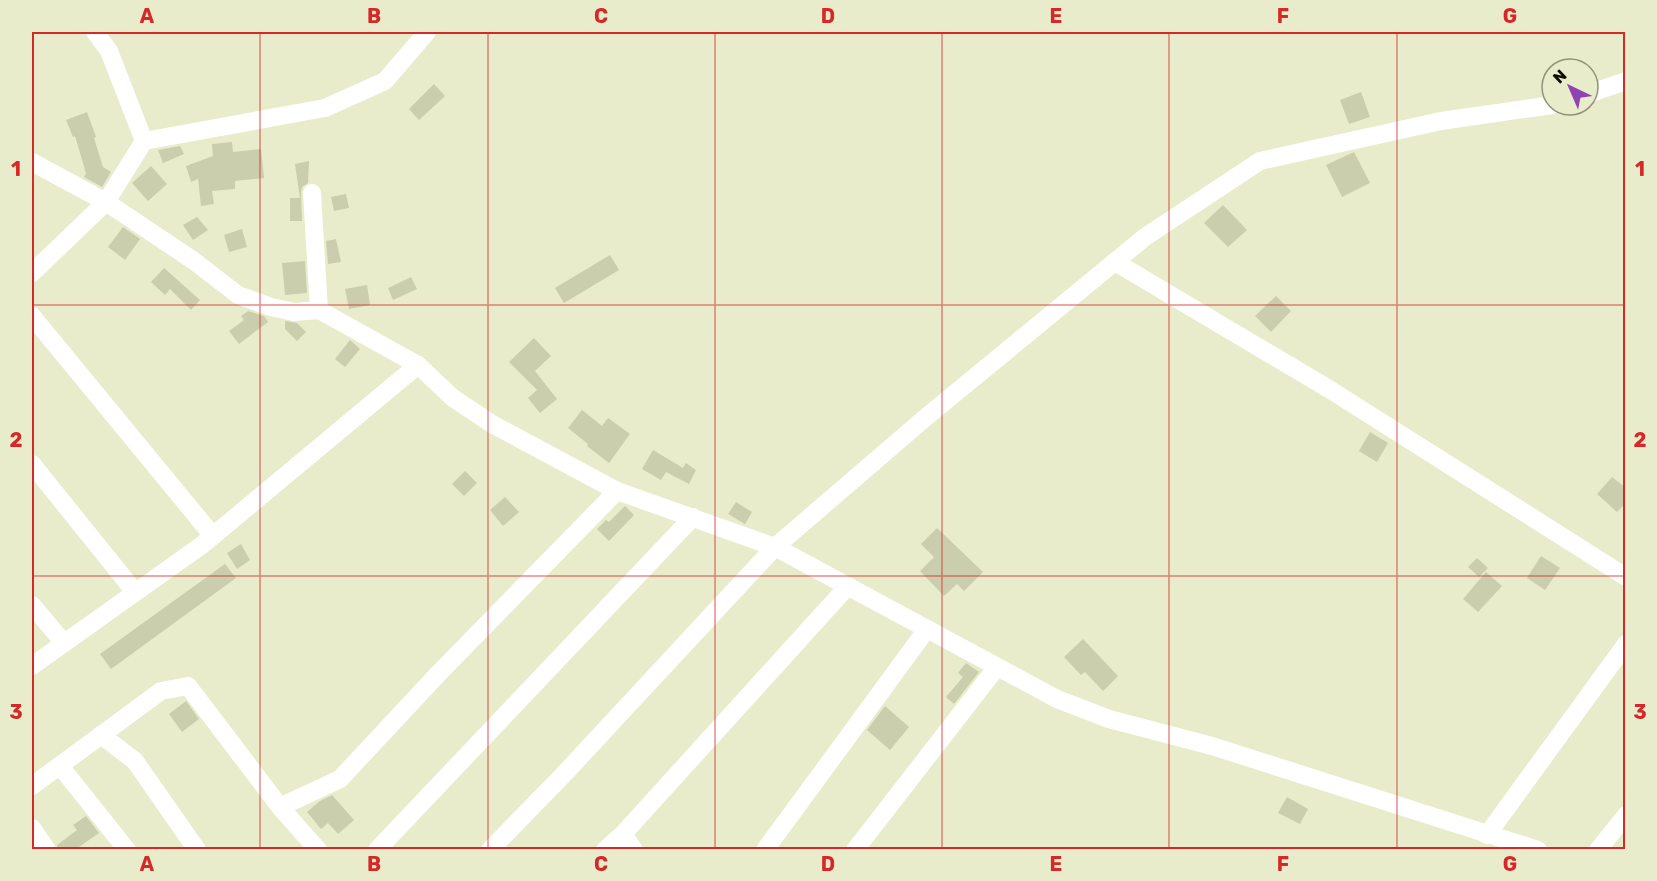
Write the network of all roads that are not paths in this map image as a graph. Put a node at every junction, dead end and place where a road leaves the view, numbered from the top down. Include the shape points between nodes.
1 (95, 32) edge
2 (427, 32) edge
3 (1626, 81) edge
4 (1600, 90) edge
5 (1540, 107) edge
6 (144, 141) junction
7 (32, 162) edge
8 (312, 193) dead end
9 (106, 201) junction
10 (1115, 261) junction
11 (32, 273) edge
12 (319, 310) junction
13 (32, 316) edge
14 (418, 365) junction
15 (32, 464) edge
16 (617, 491) junction
17 (693, 517) junction
18 (213, 536) junction
19 (775, 547) junction
20 (1626, 577) edge
21 (848, 586) junction
22 (135, 592) junction
23 (32, 604) edge
24 (927, 629) junction
25 (64, 643) junction
26 (1626, 644) edge
27 (32, 666) edge
28 (997, 667) junction
29 (101, 735) junction
30 (60, 766) junction
31 (32, 786) edge
32 (280, 807) junction
33 (1626, 815) edge
34 (32, 828) edge
35 (622, 834) junction
36 (1487, 835) junction
37 (47, 849) edge
38 (127, 849) edge
39 (197, 849) edge
40 (318, 849) edge
41 (377, 849) edge
42 (490, 849) edge
43 (605, 849) edge
44 (634, 849) edge
45 (765, 849) edge
46 (855, 849) edge
47 (1538, 849) edge
48 (1598, 849) edge

1 - 6 street via 109,51
2 - 6 street via 385,81 325,108
3 - 4 street
5 - 10 street via 1441,121 1260,161
6 - 9 street
7 - 9 street
8 - 12 street
9 - 11 street
9 - 12 street via 238,295 294,312
10 - 19 street
10 - 20 street via 1329,389
12 - 14 street
13 - 18 street
14 - 16 street via 453,398 492,424
14 - 18 street
15 - 22 street
16 - 17 street
16 - 32 street via 340,779
17 - 19 street
17 - 41 street
18 - 22 street
19 - 21 street
19 - 42 street
21 - 24 street
21 - 35 street
22 - 25 street
23 - 25 street
24 - 28 street
24 - 45 street
25 - 27 street
26 - 36 street
28 - 36 street via 1084,711 1212,746
28 - 46 street
29 - 30 street
29 - 32 street via 161,691 188,686
29 - 39 street via 135,761
30 - 31 street
30 - 38 street
32 - 40 street
33 - 48 street
34 - 37 street
35 - 43 street
35 - 44 street
36 - 47 street

